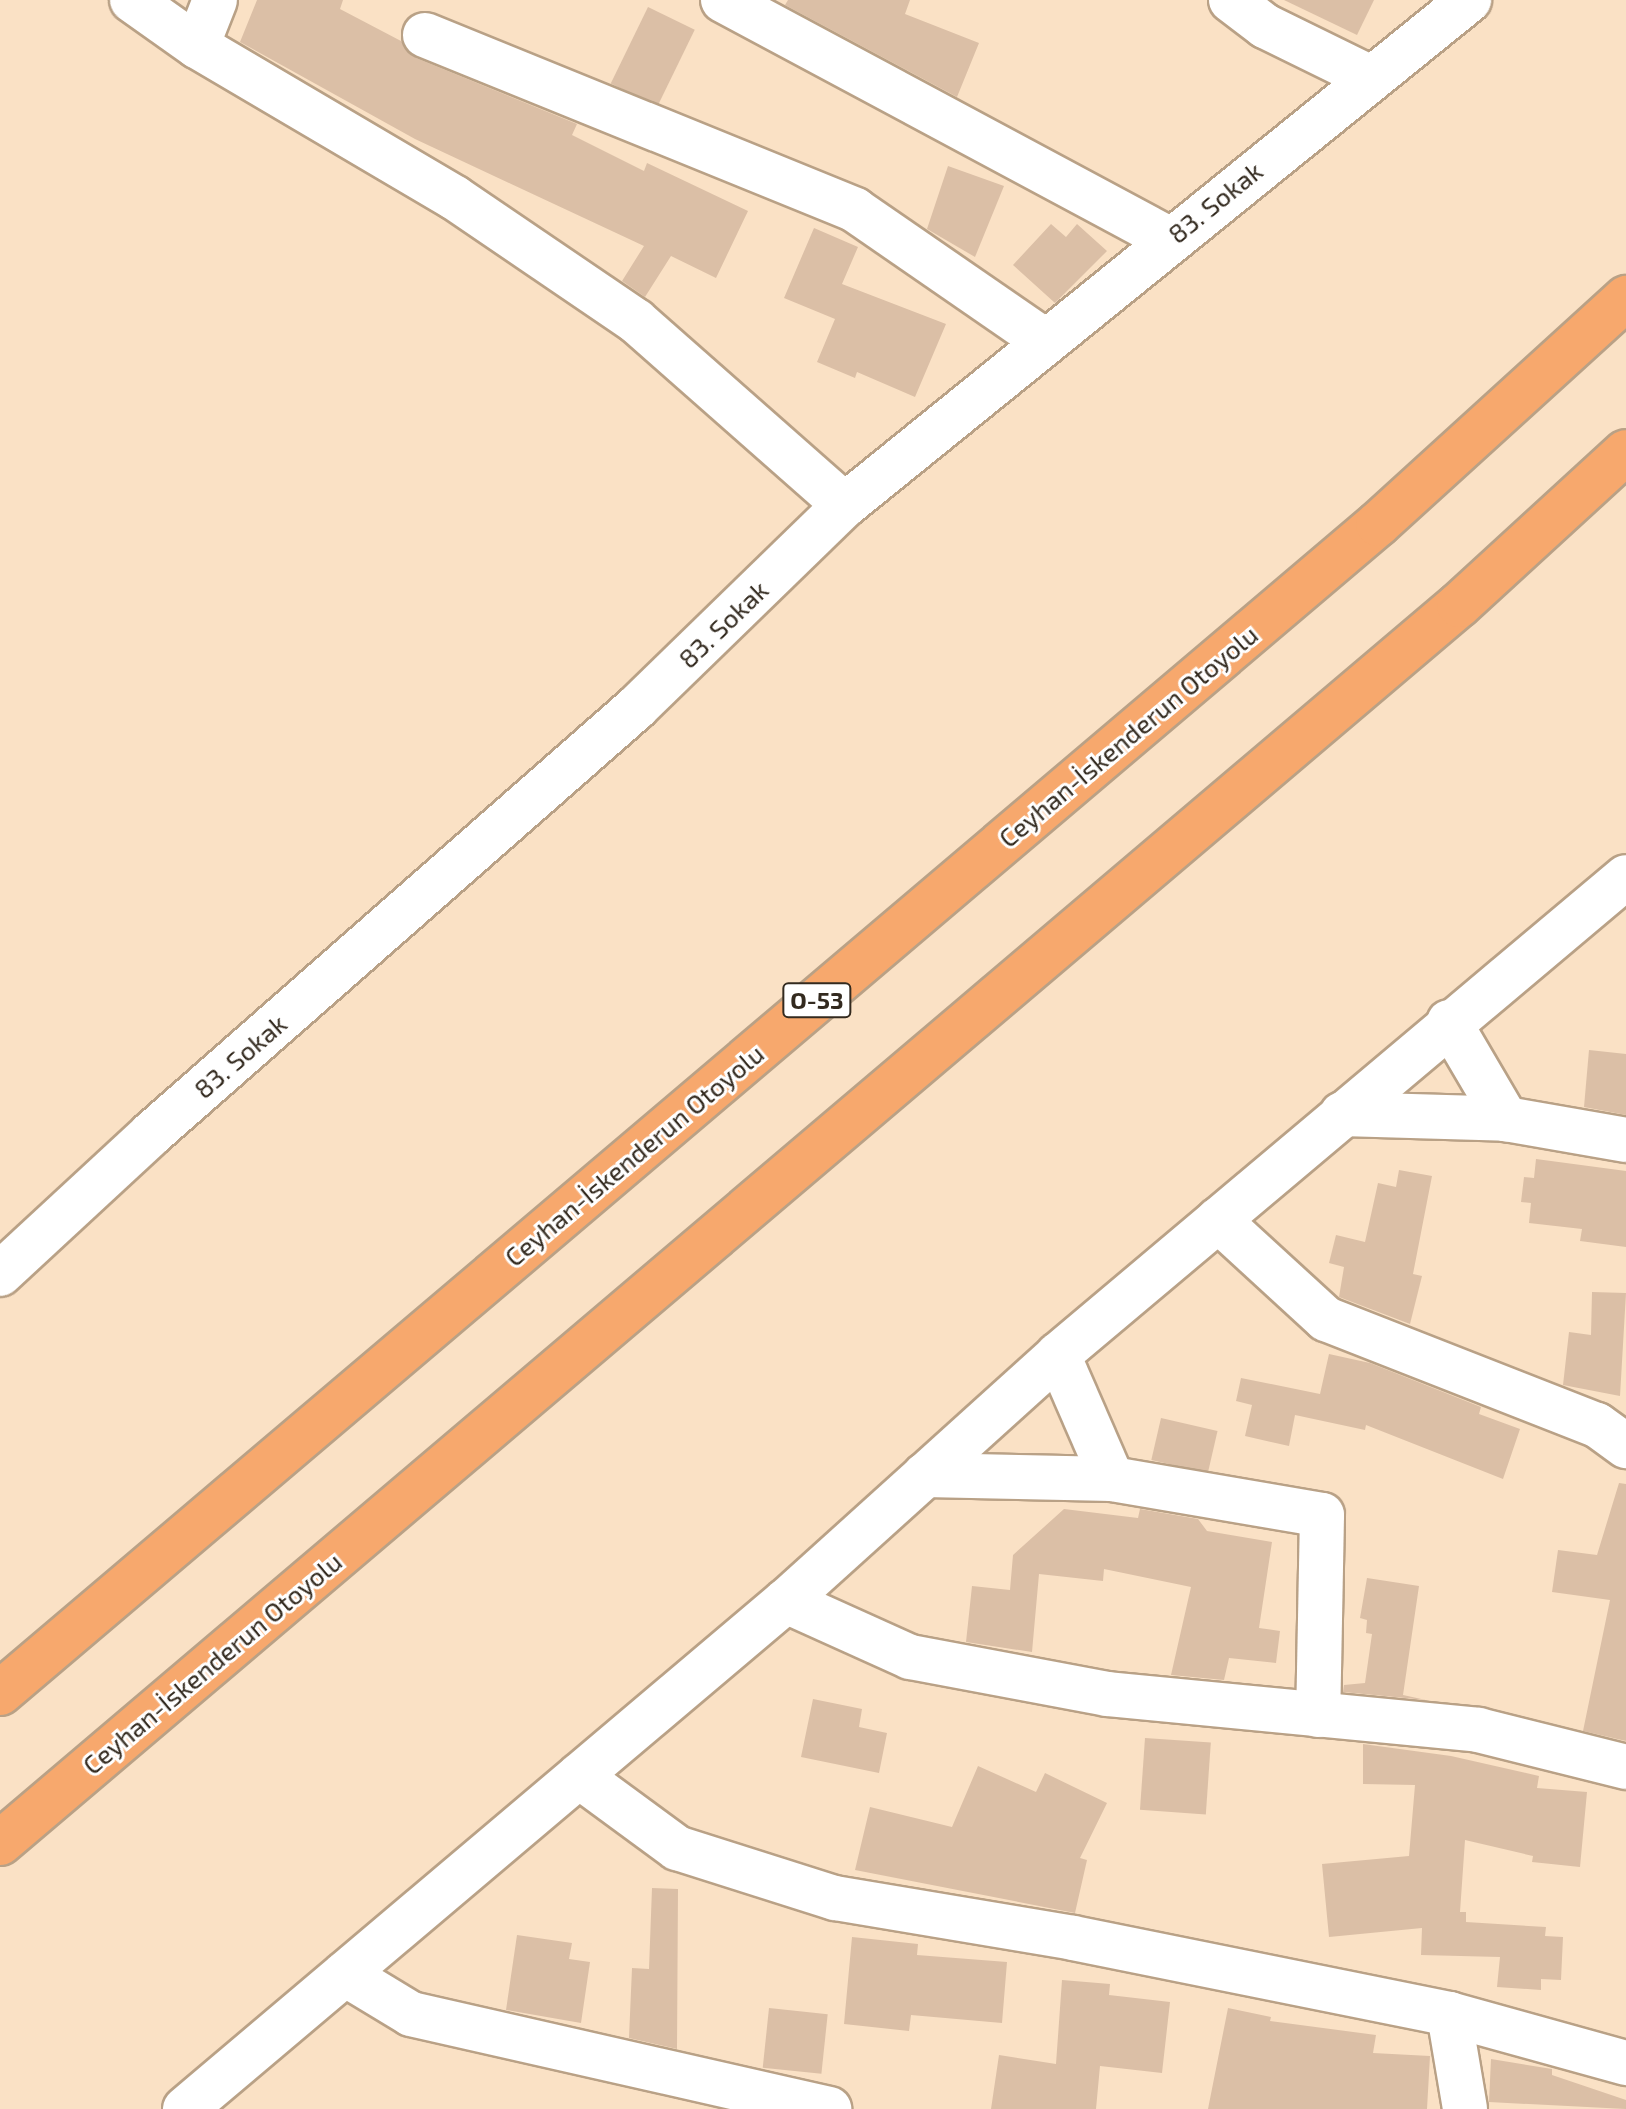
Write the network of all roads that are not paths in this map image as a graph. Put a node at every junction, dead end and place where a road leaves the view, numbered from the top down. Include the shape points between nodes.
1 (132, 0) edge
2 (215, 0) edge
3 (723, 0) edge
4 (1231, 0) edge
5 (1469, 0) edge
6 (425, 35) dead end
7 (197, 46) junction
8 (1371, 78) junction
9 (1169, 239) junction
10 (1626, 298) edge
11 (1045, 341) junction
12 (1626, 452) edge
13 (845, 505) junction
14 (1626, 877) edge
15 (1449, 1022) junction
16 (1342, 1114) junction
17 (1506, 1119) junction
18 (1626, 1140) edge
19 (1218, 1220) junction
20 (0, 1274) edge
21 (1058, 1355) junction
22 (1625, 1441) edge
23 (925, 1475) junction
24 (1112, 1479) junction
25 (786, 1601) junction
26 (0, 1693) edge
27 (1318, 1715) junction
28 (1626, 1767) edge
29 (579, 1776) junction
30 (0, 1843) edge
31 (345, 1974) junction
32 (1449, 2014) junction
33 (1626, 2063) edge
34 (185, 2109) edge
35 (829, 2109) edge
36 (1465, 2109) edge

1 - 7 street
2 - 7 street
3 - 9 street
4 - 8 street via 1265,26
5 - 8 street, 83. Sokak
6 - 11 street via 855,210
7 - 13 street via 455,198 636,321
8 - 9 street, 83. Sokak
9 - 11 street, 83. Sokak
10 - 26 highway, Ceyhan-İskenderun Otoyolu / O-53 via 1378,524
11 - 13 street, 83. Sokak
12 - 30 highway, Ceyhan-İskenderun Otoyolu via 1459,605
13 - 20 street, 83. Sokak via 637,707 151,1134
14 - 15 street
15 - 16 street
15 - 17 street
16 - 17 street
16 - 19 street
17 - 18 street
19 - 21 street
19 - 22 street via 1326,1319 1597,1425
21 - 23 street
21 - 24 street
23 - 24 street
23 - 25 street
24 - 27 street via 1322,1515
25 - 27 street via 910,1657 1107,1694
25 - 29 street
27 - 28 street via 1478,1730
29 - 31 street
29 - 32 street via 677,1848 835,1898 1073,1938
31 - 34 street
31 - 35 street via 411,2014
32 - 33 street
32 - 36 street

